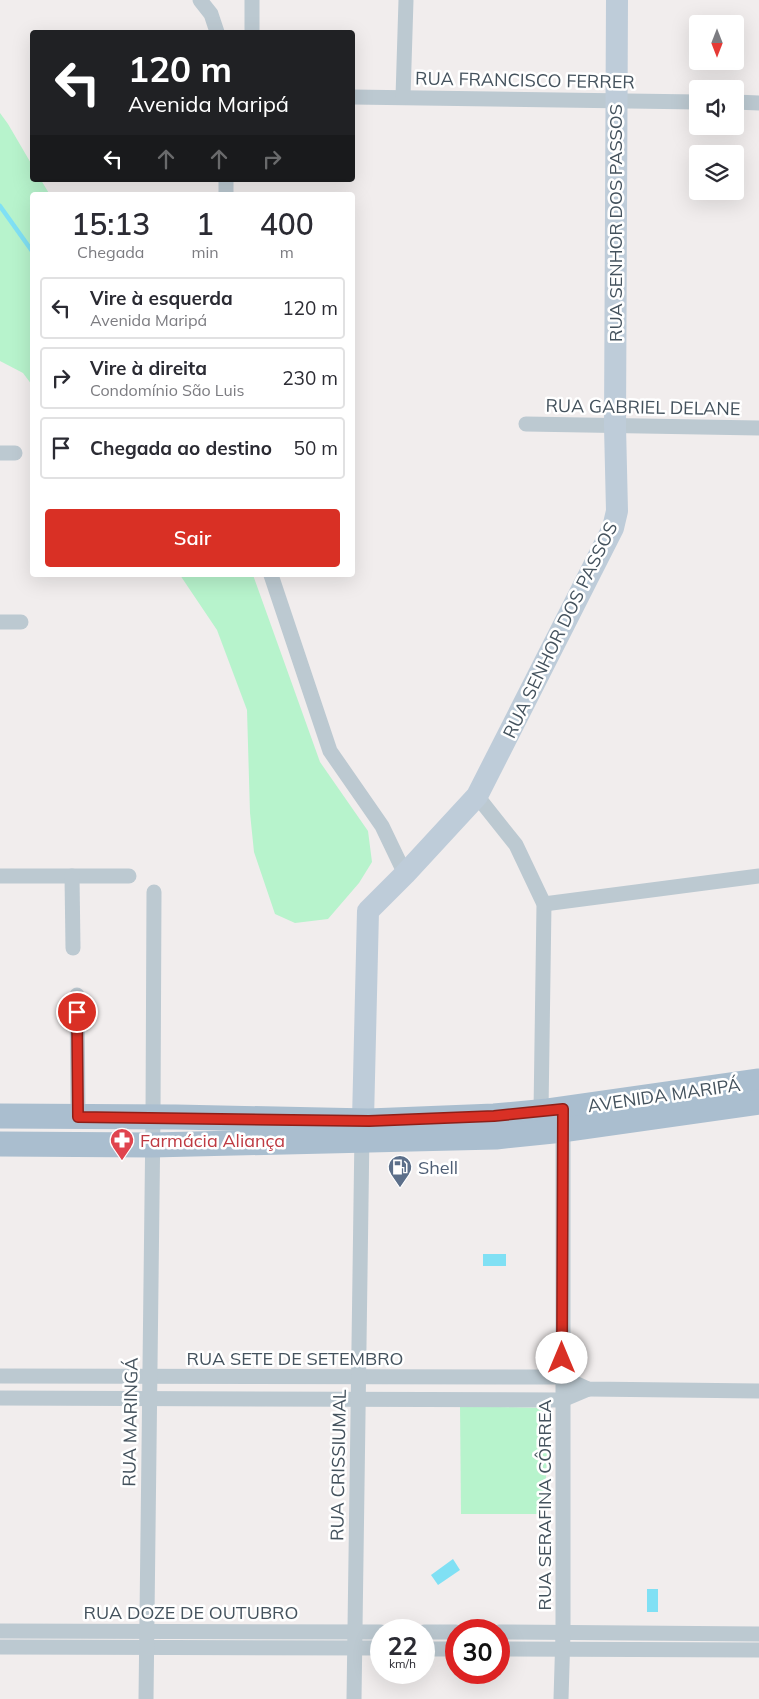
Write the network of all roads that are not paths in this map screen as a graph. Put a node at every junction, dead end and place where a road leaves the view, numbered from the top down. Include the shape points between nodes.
1 (200, 0) edge
2 (252, 0) edge
3 (406, 0) edge
4 (617, 0) edge
5 (216, 30) edge
6 (252, 30) edge
7 (355, 97) edge
8 (403, 97) junction
9 (616, 100) junction
10 (689, 102) edge
11 (744, 102) edge
12 (759, 103) edge
13 (526, 424) dead end
14 (615, 426) junction
15 (759, 428) edge
16 (271, 577) edge
17 (0, 622) edge
18 (21, 622) dead end
19 (477, 796) junction
20 (405, 874) junction
21 (0, 876) edge
22 (72, 876) junction
23 (129, 876) dead end
24 (759, 876) edge
25 (154, 892) dead end
26 (544, 904) junction
27 (73, 948) dead end
28 (77, 995) dead end
29 (759, 1082) edge
30 (759, 1102) edge
31 (0, 1116) edge
32 (78, 1117) junction
33 (154, 1117) junction
34 (562, 1120) junction
35 (362, 1131) junction
36 (0, 1144) edge
37 (153, 1145) junction
38 (0, 1376) edge
39 (358, 1376) junction
40 (150, 1377) junction
41 (562, 1377) junction
42 (588, 1389) junction
43 (759, 1391) edge
44 (0, 1398) edge
45 (150, 1399) junction
46 (358, 1399) junction
47 (562, 1400) junction
48 (0, 1631) edge
49 (147, 1631) junction
50 (355, 1631) junction
51 (370, 1632) edge
52 (510, 1632) edge
53 (563, 1633) junction
54 (759, 1634) edge
55 (0, 1647) edge
56 (147, 1648) junction
57 (354, 1648) junction
58 (370, 1648) edge
59 (510, 1649) edge
60 (563, 1650) junction
61 (759, 1650) edge
62 (146, 1699) edge
63 (354, 1699) edge
64 (562, 1699) edge

1 - 5 street via 211,14
2 - 6 street
3 - 8 street
4 - 9 street, RUA SENHOR DOS PASSOS
7 - 8 street, RUA FRANCISCO FERRER
8 - 9 street, RUA FRANCISCO FERRER
9 - 10 street, RUA FRANCISCO FERRER
9 - 14 street, RUA SENHOR DOS PASSOS
11 - 12 street
13 - 14 street, RUA GABRIEL DELANE
14 - 15 street, RUA GABRIEL DELANE
14 - 19 street, RUA SENHOR DOS PASSOS via 617,511 613,528
16 - 20 street via 330,751 382,826
17 - 18 street
19 - 20 street, RUA SENHOR DOS PASSOS
19 - 26 street via 516,845
20 - 35 street, RUA SENHOR DOS PASSOS via 368,911
21 - 22 street
22 - 23 street
22 - 27 street
24 - 26 street
25 - 33 street
26 - 34 street, RUA SERAFINA CÔRREA
28 - 32 street
29 - 34 main road, AVENIDA MARIPÁ
30 - 34 main road, AVENIDA MARIPÁ
31 - 32 main road, AVENIDA MARIPÁ
32 - 33 main road, AVENIDA MARIPÁ
33 - 35 main road, AVENIDA MARIPÁ
33 - 37 main road via 161,1129 160,1139
34 - 35 main road, AVENIDA MARIPÁ via 494,1116
34 - 41 street, RUA SERAFINA CÔRREA
35 - 37 main road, AVENIDA MARIPÁ
35 - 39 street, RUA CRISSIUMAL
36 - 37 main road, AVENIDA MARIPÁ
37 - 40 street, RUA MARINGÁ
38 - 40 street, RUA SETE DE SETEMBRO
39 - 40 street, RUA SETE DE SETEMBRO
39 - 41 street, RUA SETE DE SETEMBRO
39 - 46 street, RUA CRISSIUMAL
40 - 45 street, RUA MARINGÁ
41 - 42 street, RUA SETE DE SETEMBRO
41 - 47 street, RUA SERAFINA CÔRREA
42 - 43 street, RUA SETE DE SETEMBRO
42 - 47 street, RUA SETE DE SETEMBRO
44 - 45 street, RUA SETE DE SETEMBRO
45 - 46 street, RUA SETE DE SETEMBRO
45 - 49 street, RUA MARINGÁ
46 - 47 street, RUA SETE DE SETEMBRO
46 - 50 street, RUA CRISSIUMAL
47 - 53 street, RUA SERAFINA CÔRREA
48 - 49 street, RUA DOZE DE OUTUBRO
49 - 50 street, RUA DOZE DE OUTUBRO
49 - 56 street, RUA MARINGÁ
50 - 51 street, RUA DOZE DE OUTUBRO
50 - 57 street, RUA CRISSIUMAL
52 - 53 street
53 - 54 street
53 - 60 street, RUA SERAFINA CÔRREA
55 - 56 street
56 - 57 street
56 - 62 street, RUA MARINGÁ
57 - 58 street
57 - 63 street, RUA CRISSIUMAL
59 - 60 street
60 - 61 street
60 - 64 street, RUA SERAFINA CÔRREA

